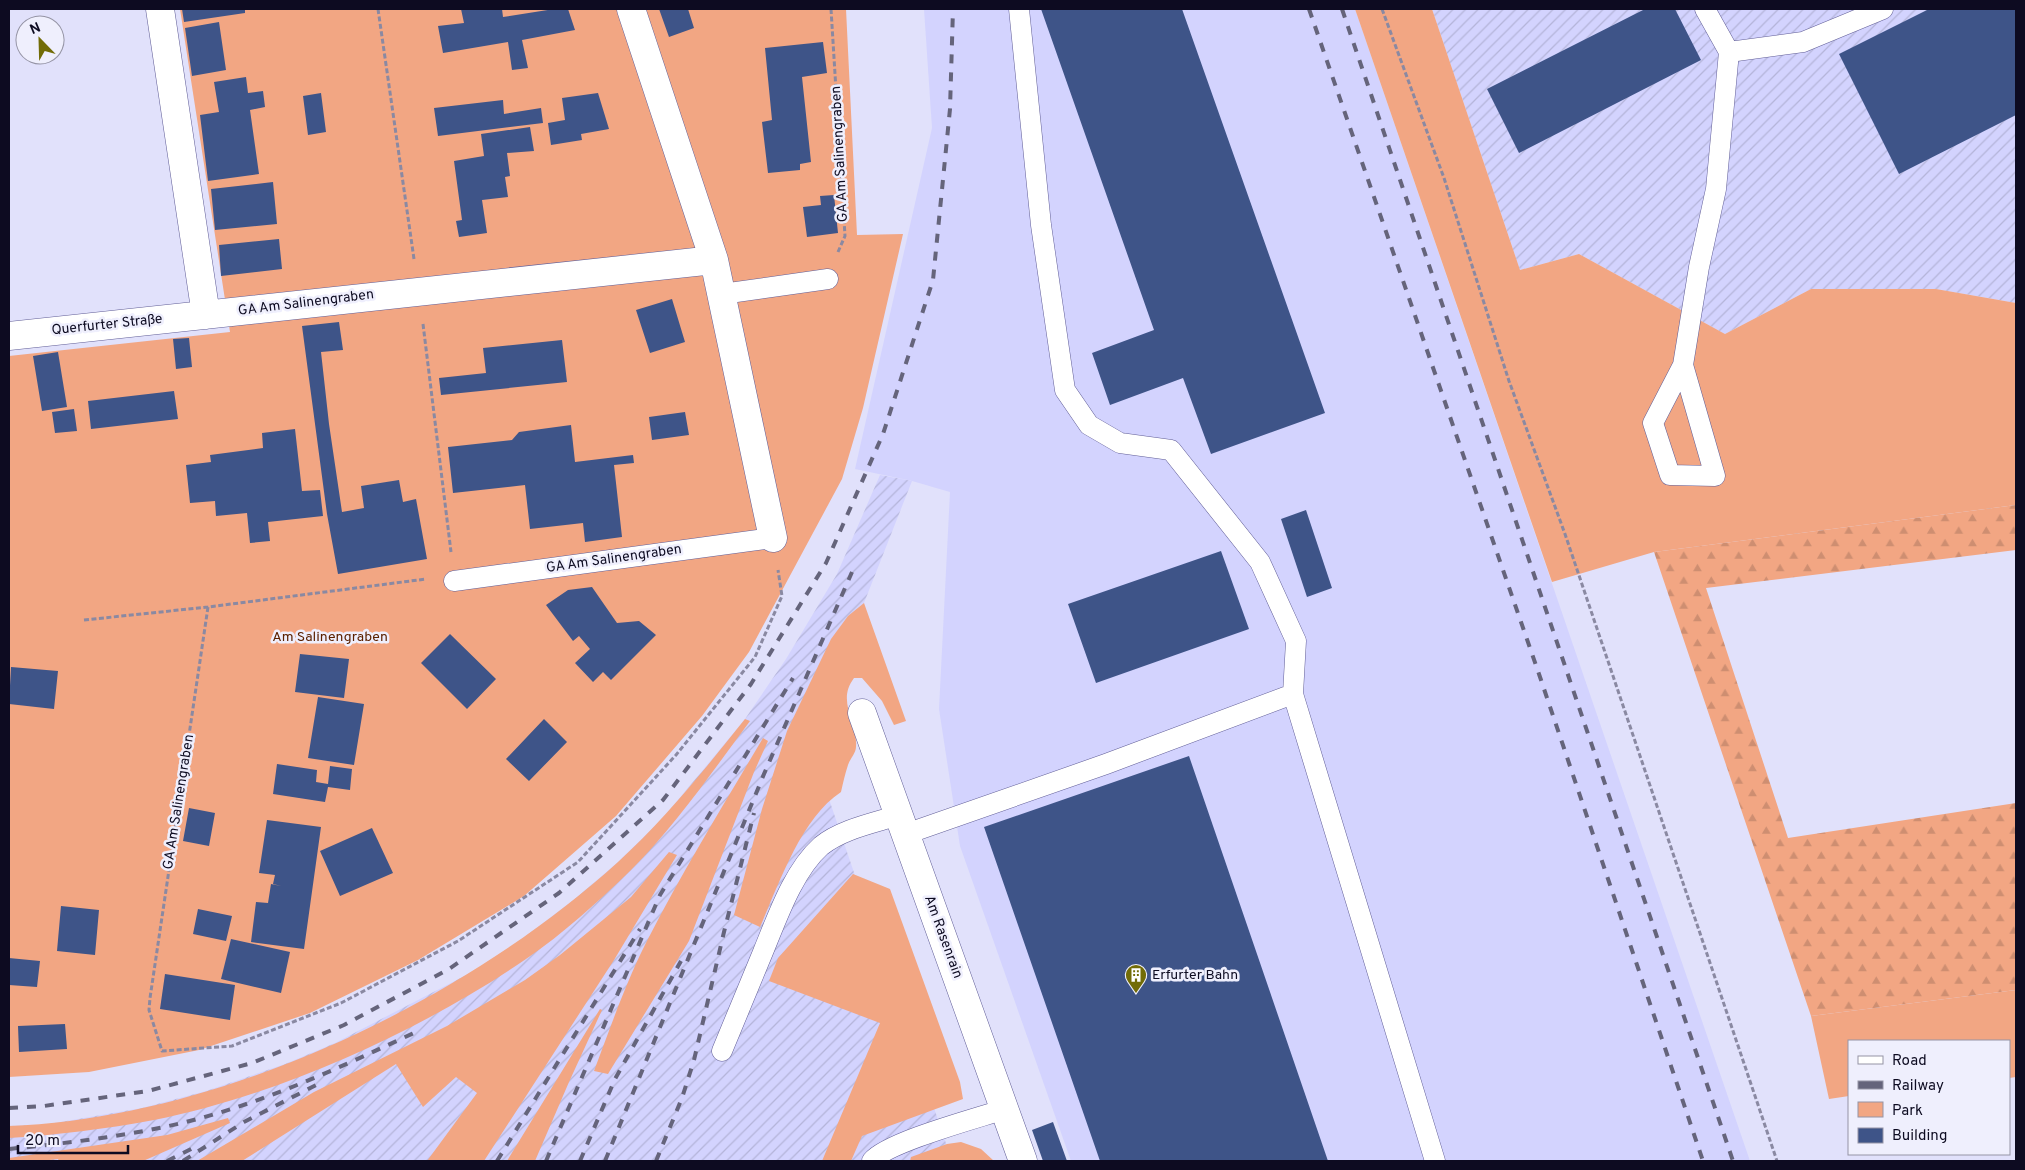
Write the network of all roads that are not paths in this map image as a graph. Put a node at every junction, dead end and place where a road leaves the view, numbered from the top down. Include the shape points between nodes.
1 (160, 9) edge
2 (631, 9) edge
3 (1019, 9) edge
4 (1705, 9) edge
5 (1883, 9) edge
6 (1729, 52) junction
7 (714, 260) junction
8 (828, 279) road end
9 (722, 294) junction
10 (206, 315) junction
11 (9, 336) edge
12 (1683, 365) junction
13 (773, 538) joint
14 (454, 581) road end
15 (1293, 694) junction
16 (862, 712) dead end
17 (902, 824) junction
18 (722, 1051) dead end
19 (1005, 1109) junction
20 (872, 1161) edge
21 (1023, 1161) edge
22 (1435, 1161) edge

1 - 10 street
2 - 7 street
3 - 15 lane via 1041,225 1065,390 1088,425 1120,443 1171,450 1260,562 1296,640
4 - 6 lane
5 - 6 lane via 1803,42
6 - 12 lane via 1716,189 1698,267
7 - 9 street
7 - 10 street, GA Am Salinengraben
8 - 9 lane
9 - 13 street
10 - 11 street, Querfurter Straße
12 - 12 lane via 1707,448 1715,476 1670,475 1653,422
13 - 14 lane, GA Am Salinengraben
15 - 17 lane via 1106,764
15 - 22 lane
16 - 17 street, Am Rasenrain
17 - 18 lane via 841,834 820,847 811,858 781,908
17 - 19 street, Am Rasenrain
19 - 20 lane via 888,1149
19 - 21 street, Am Rasenrain

